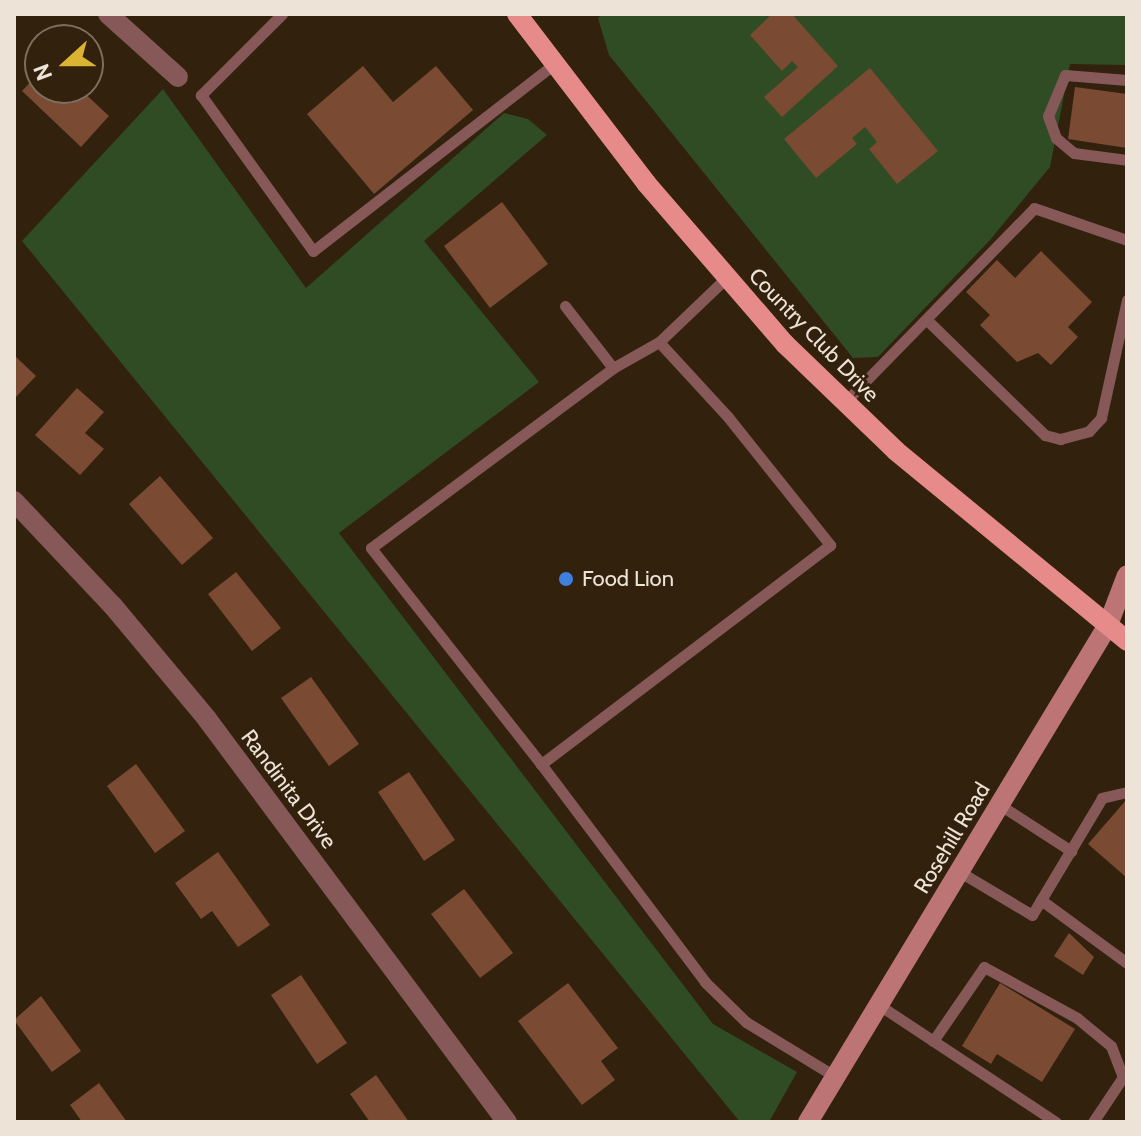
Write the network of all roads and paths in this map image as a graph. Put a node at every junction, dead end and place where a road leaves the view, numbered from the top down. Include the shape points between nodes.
1 (108, 14) edge
2 (282, 14) edge
3 (517, 14) edge
4 (554, 64) junction
5 (178, 77) dead end
6 (1127, 80) edge
7 (1127, 160) edge
8 (1127, 240) edge
9 (725, 279) junction
10 (1127, 300) edge
11 (565, 306) dead end
12 (927, 320) junction
13 (659, 342) junction
14 (613, 368) junction
15 (844, 403) junction
16 (14, 501) edge
17 (1127, 575) edge
18 (1108, 625) junction
19 (1127, 641) edge
20 (541, 764) junction
21 (1127, 792) edge
22 (1000, 805) junction
23 (1071, 851) junction
24 (960, 872) junction
25 (1041, 900) junction
26 (1127, 963) edge
27 (879, 1005) junction
28 (933, 1041) junction
29 (836, 1077) junction
30 (507, 1122) edge
31 (808, 1122) edge
32 (1056, 1122) edge
33 (1093, 1122) edge

1 - 5 street
2 - 4 lane via 201,95 313,251
3 - 4 main road, Country Club Drive
4 - 9 main road, Country Club Drive
6 - 7 lane via 1065,75 1048,116 1056,138 1074,153
8 - 12 lane via 1034,208
9 - 13 lane
9 - 15 main road, Country Club Drive
10 - 12 lane via 1101,418 1089,431 1060,439 1045,435
11 - 14 lane
12 - 15 lane
13 - 14 lane
13 - 20 lane via 728,417 830,545
14 - 20 lane via 371,548
15 - 18 main road, Country Club Drive
16 - 30 street, Randinita Drive via 113,606 207,719
17 - 18 main road, Rosehill Road
18 - 19 main road, Country Club Drive
18 - 22 main road, Rosehill Road
20 - 29 lane via 705,982 746,1022
21 - 23 lane via 1102,798
22 - 23 lane
22 - 24 main road, Rosehill Road
23 - 25 lane
24 - 25 lane via 1032,915
24 - 27 main road, Rosehill Road
25 - 26 lane
27 - 28 lane
27 - 29 main road, Rosehill Road
28 - 32 lane
28 - 33 lane via 984,967 1077,1018 1111,1046 1123,1077
29 - 31 main road, Rosehill Road

